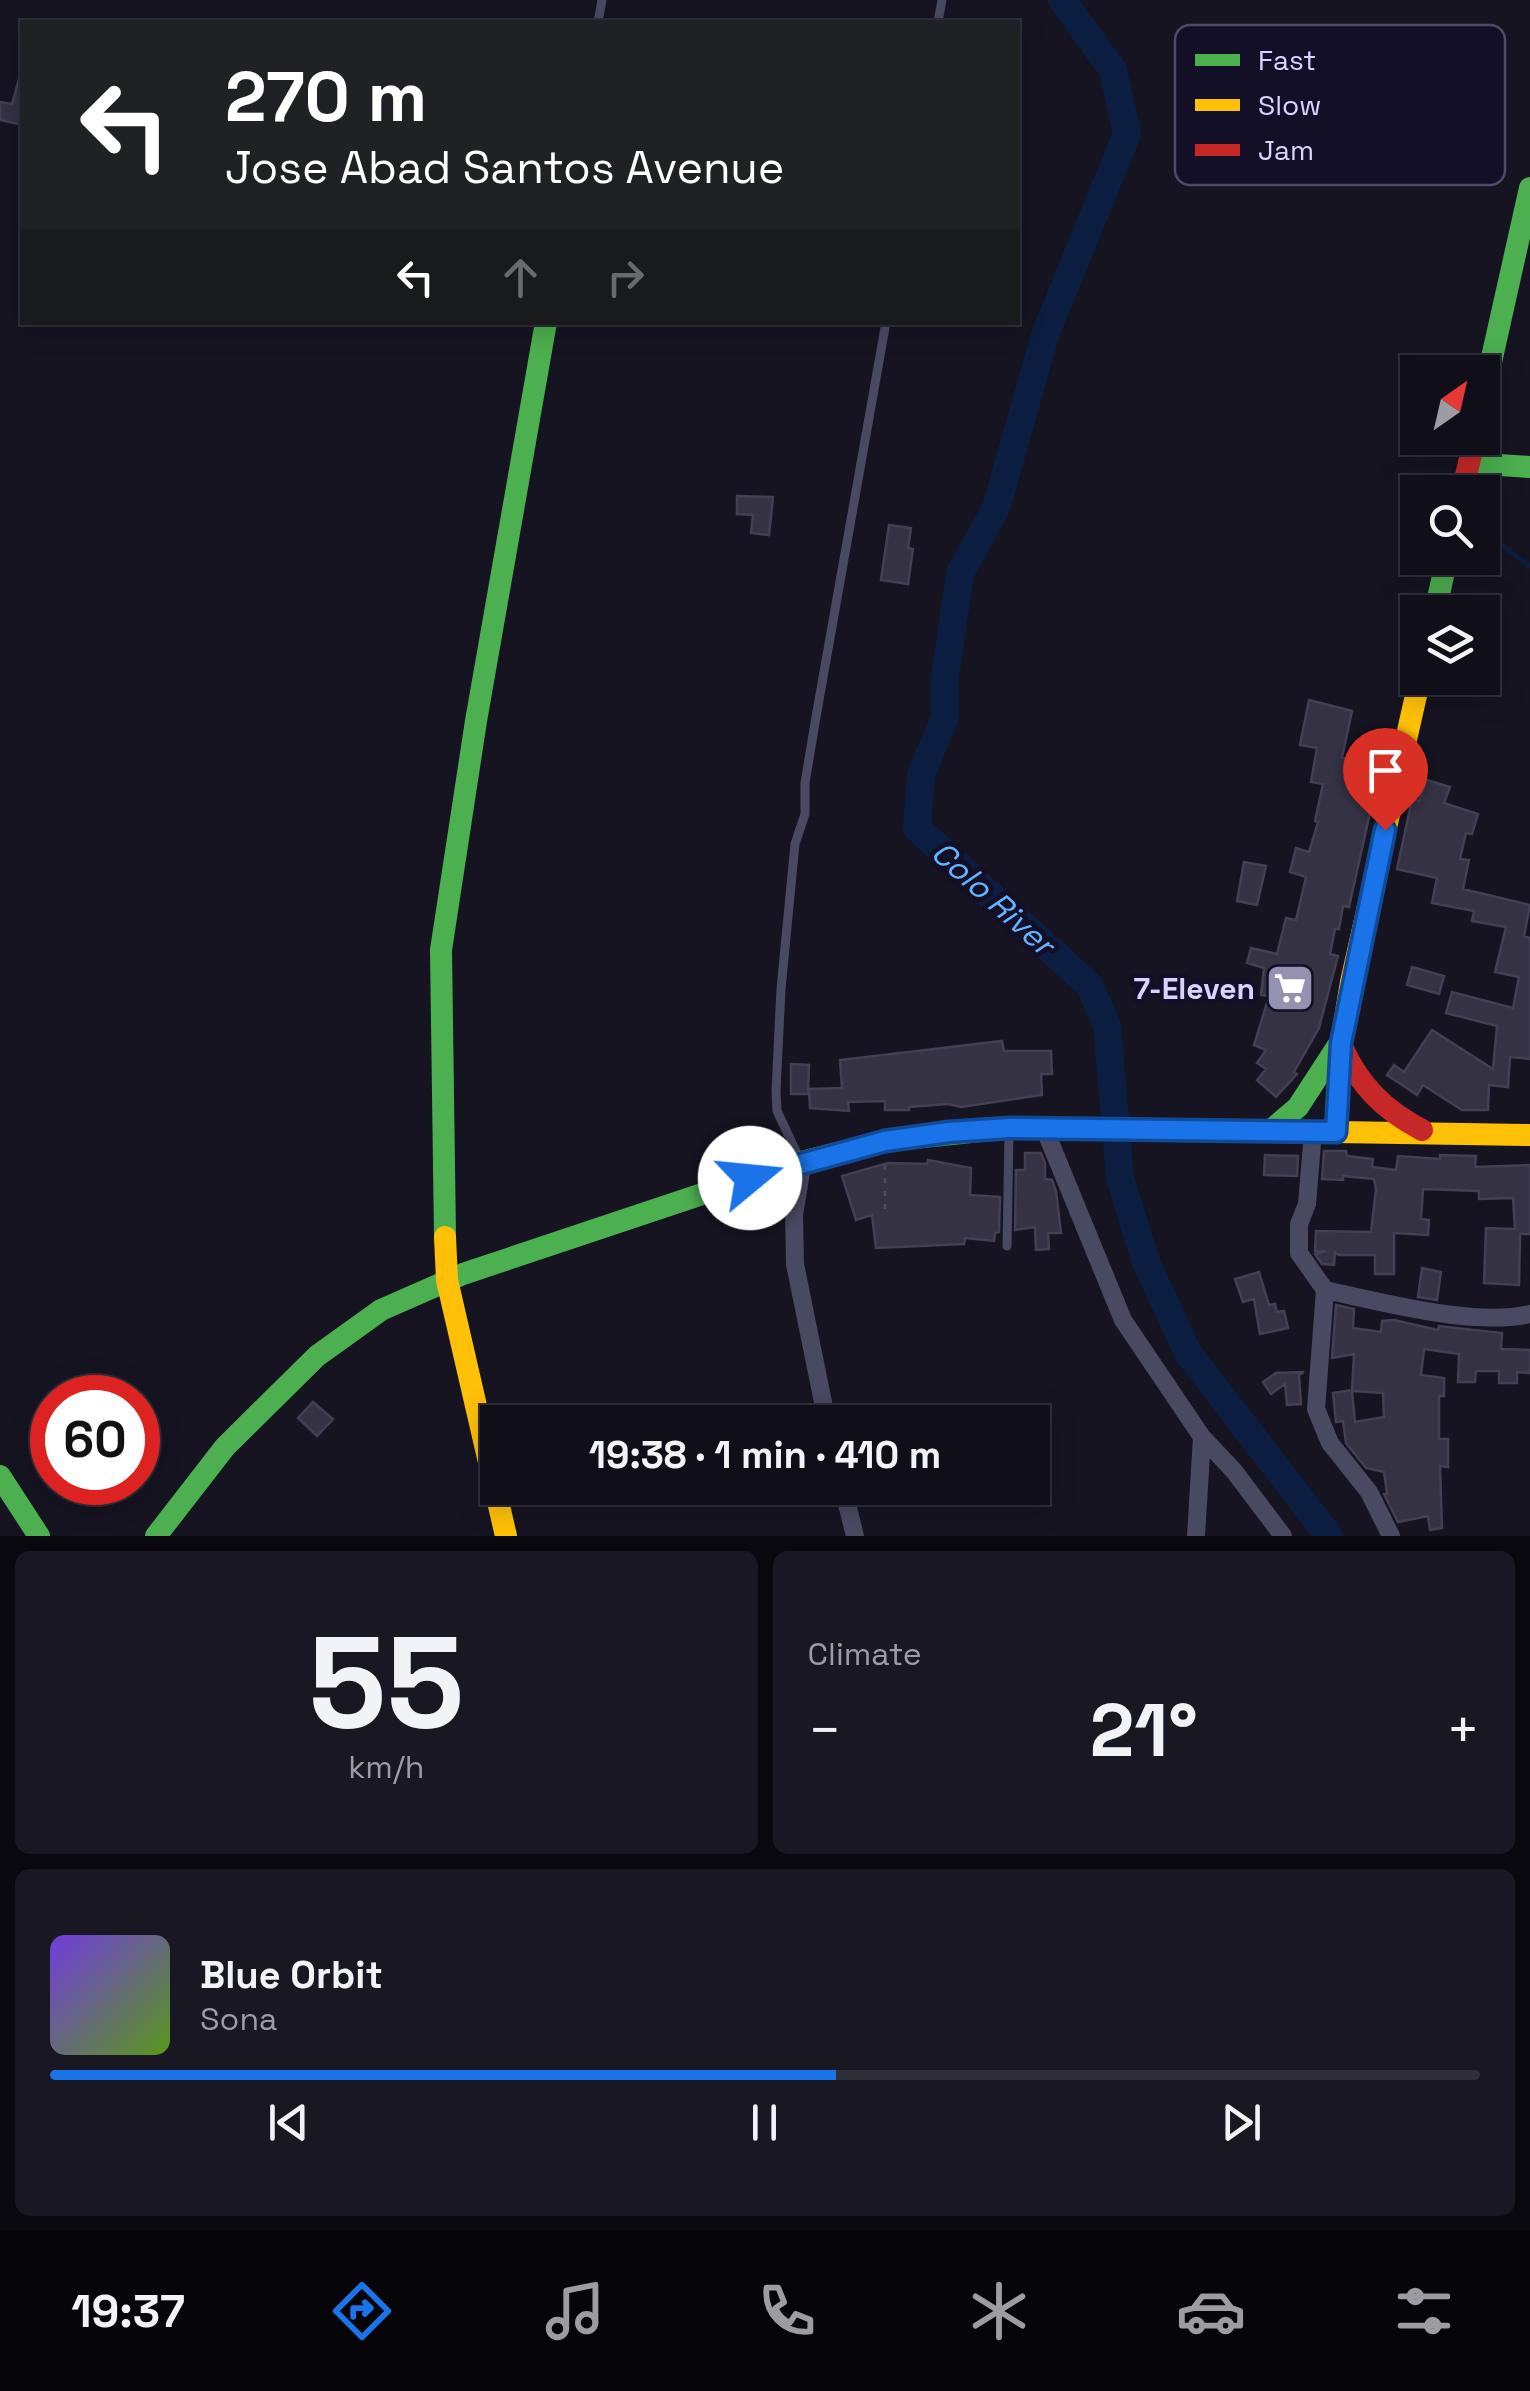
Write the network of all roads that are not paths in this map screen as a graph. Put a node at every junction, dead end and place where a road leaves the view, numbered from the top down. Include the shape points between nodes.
1 (1530, 188) edge
2 (545, 325) edge
3 (885, 325) edge
4 (1493, 355) edge
5 (1471, 455) edge
6 (1469, 463) junction
7 (1530, 466) edge
8 (1466, 475) edge
9 (1416, 695) edge
10 (1341, 1042) junction
11 (1009, 1128) junction
12 (1051, 1130) junction
13 (1270, 1131) junction
14 (1325, 1132) junction
15 (1429, 1134) junction
16 (1530, 1135) edge
17 (796, 1167) junction
18 (1007, 1246) dead end
19 (455, 1277) junction
20 (1325, 1290) junction
21 (1530, 1314) edge
22 (824, 1405) edge
23 (1202, 1437) junction
24 (0, 1476) edge
25 (848, 1505) edge
26 (0, 1507) edge
27 (19, 1536) edge
28 (39, 1536) edge
29 (156, 1536) edge
30 (506, 1536) edge
31 (856, 1536) edge
32 (1196, 1536) edge
33 (1283, 1536) edge
34 (1391, 1536) edge

1 - 4 main road
2 - 19 main road via 441,950 440,1110
3 - 17 lane via 795,844 776,1091
5 - 6 main road
6 - 7 main road
6 - 8 main road
9 - 10 main road
10 - 13 main road via 1298,1107
10 - 14 main road
10 - 15 main road via 1374,1099
11 - 12 main road
11 - 17 main road via 885,1141
11 - 18 lane
12 - 13 main road
12 - 23 street via 1123,1320
13 - 14 main road
14 - 15 main road
14 - 20 street via 1299,1224 1299,1253
15 - 16 main road
17 - 19 main road
17 - 22 street via 795,1264
19 - 29 main road via 381,1310 317,1356 225,1448
19 - 30 main road
20 - 21 street via 1405,1307 1508,1319
20 - 34 street via 1316,1410
23 - 32 street
23 - 33 street
24 - 28 main road
25 - 31 street
26 - 27 main road

